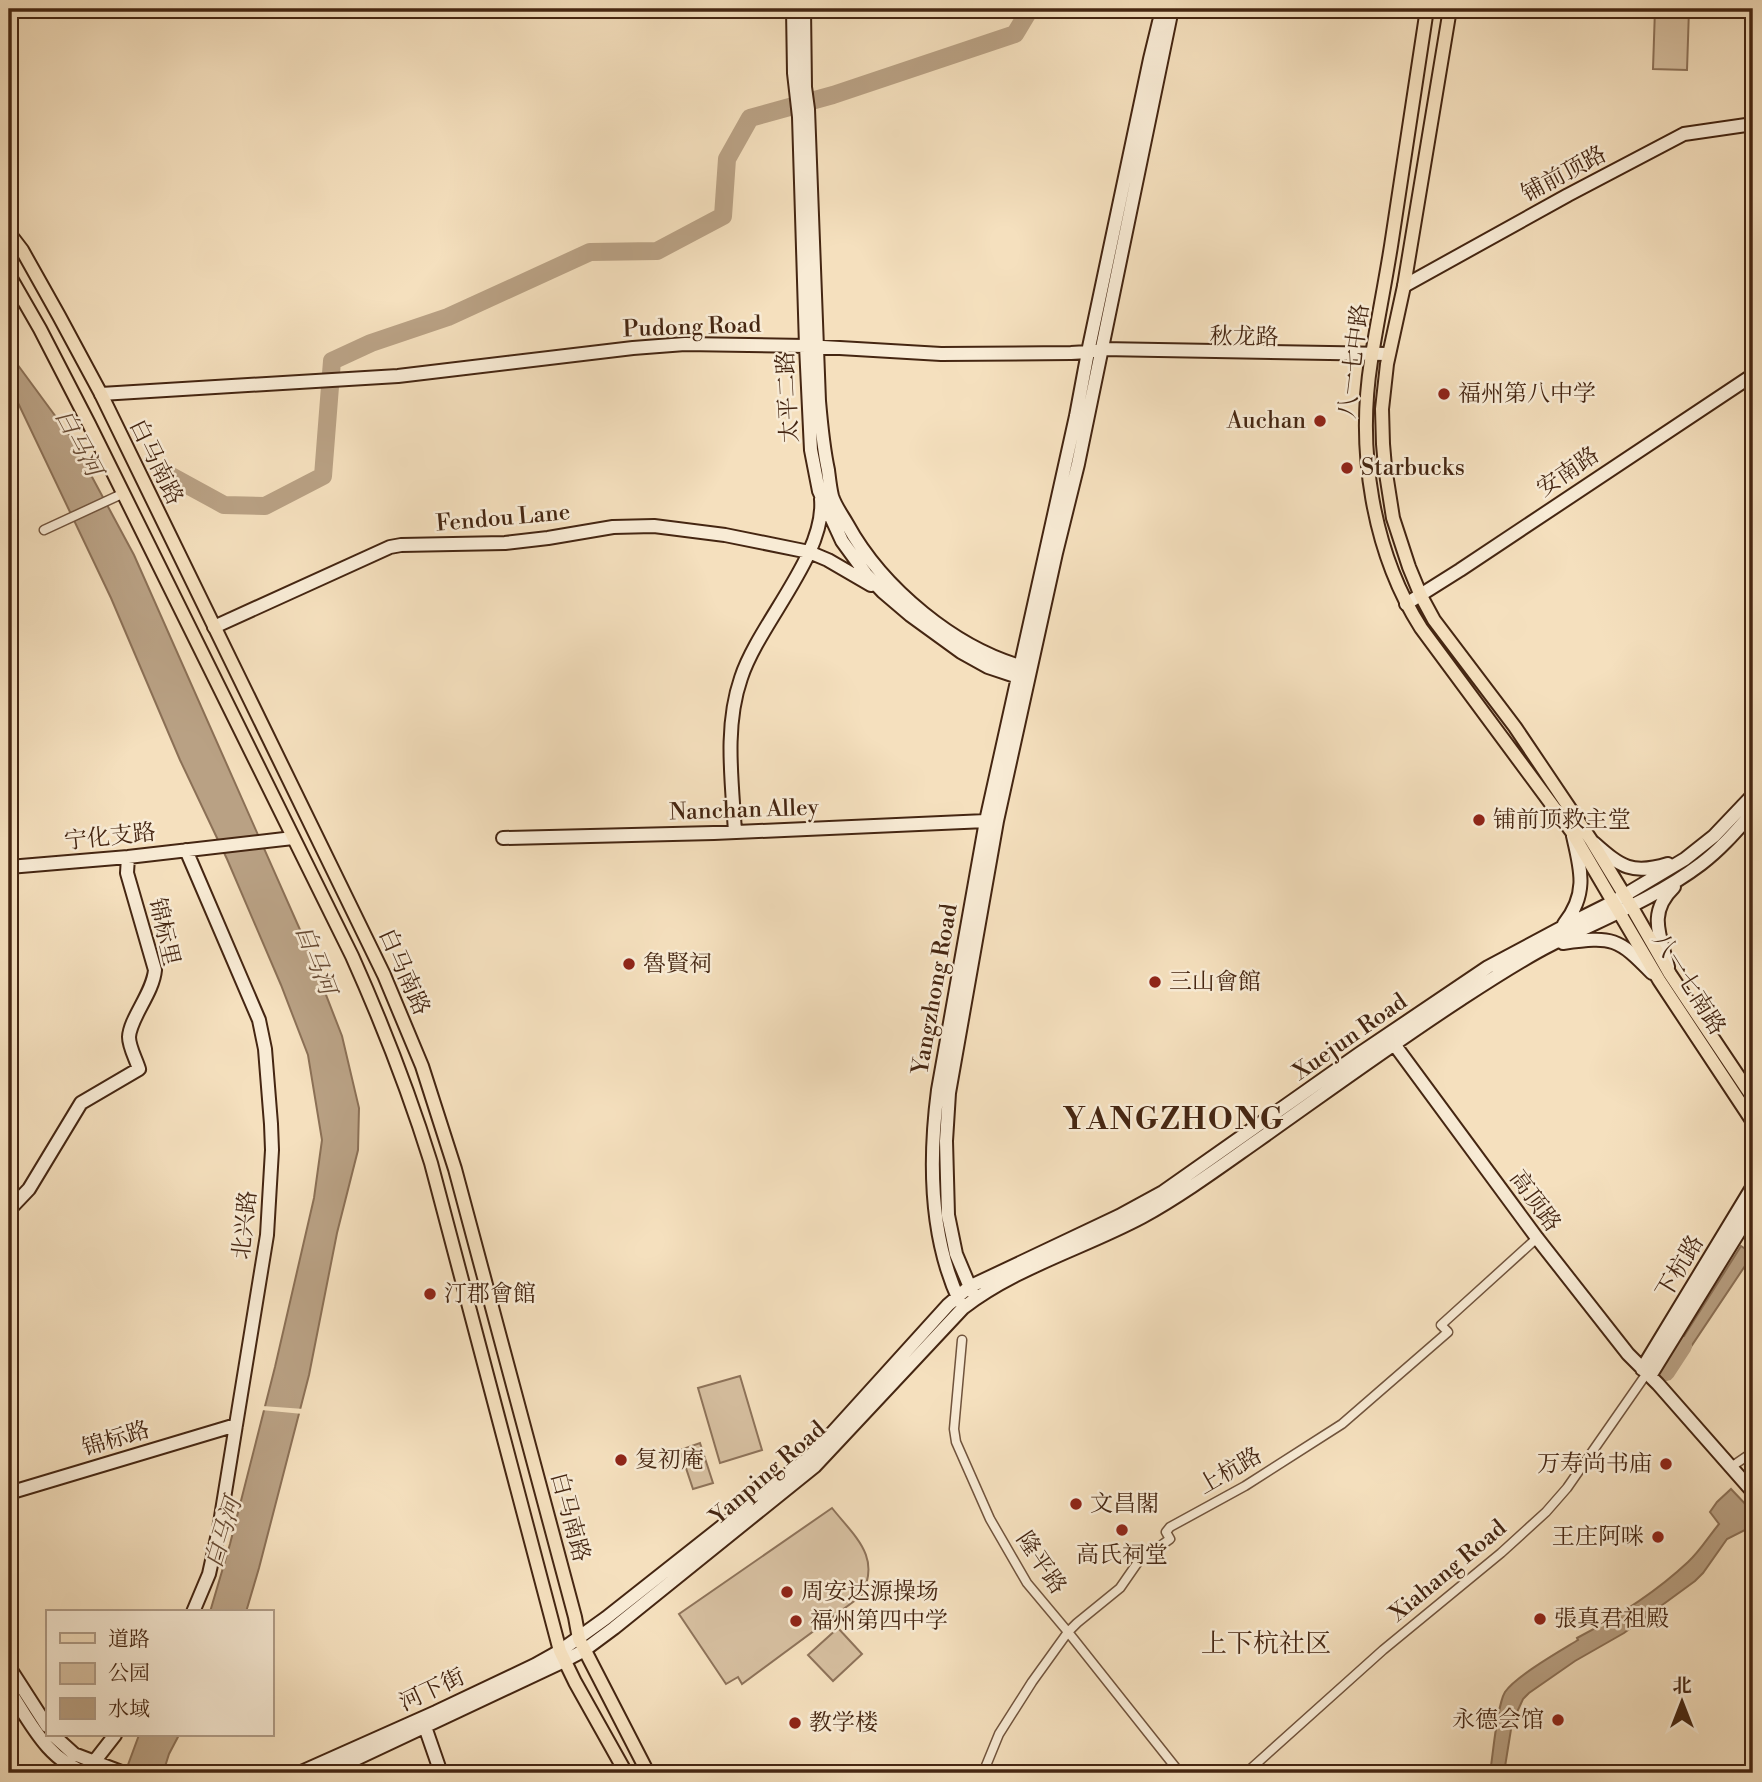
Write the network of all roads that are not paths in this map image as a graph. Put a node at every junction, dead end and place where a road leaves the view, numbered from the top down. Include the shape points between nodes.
1 (793, 9) edge
2 (804, 9) edge
3 (1164, 9) edge
4 (1172, 9) edge
5 (1427, 9) edge
6 (1450, 9) edge
7 (804, 113) junction
8 (1753, 124) edge
9 (9, 233) edge
10 (9, 275) edge
11 (1404, 286) junction
12 (811, 347) junction
13 (1097, 352) junction
14 (1372, 357) junction
15 (1387, 359) junction
16 (1753, 375) edge
17 (101, 394) junction
18 (819, 491) junction
19 (124, 493) junction
20 (44, 530) dead end
21 (809, 552) junction
22 (883, 592) junction
23 (1421, 596) junction
24 (1406, 604) junction
25 (214, 627) junction
26 (1024, 673) junction
27 (1753, 795) edge
28 (1753, 812) edge
29 (986, 821) junction
30 (735, 832) junction
31 (1572, 832) junction
32 (293, 838) junction
33 (503, 838) dead end
34 (1591, 840) junction
35 (186, 850) junction
36 (128, 857) junction
37 (1689, 864) junction
38 (9, 867) edge
39 (1622, 904) junction
40 (1561, 928) junction
41 (1549, 945) junction
42 (1664, 977) junction
43 (1395, 1044) junction
44 (1753, 1098) edge
45 (1753, 1122) edge
46 (1753, 1186) edge
47 (1753, 1209) edge
48 (9, 1210) edge
49 (1536, 1238) junction
50 (973, 1293) junction
51 (957, 1296) junction
52 (963, 1308) junction
53 (962, 1340) dead end
54 (1646, 1373) junction
55 (236, 1425) junction
56 (1753, 1452) edge
57 (1731, 1467) junction
58 (1753, 1492) edge
59 (9, 1493) edge
60 (194, 1610) edge
61 (1068, 1632) junction
62 (581, 1645) junction
63 (562, 1656) junction
64 (9, 1667) edge
65 (9, 1690) edge
66 (423, 1723) junction
67 (46, 1724) edge
68 (54, 1736) edge
69 (114, 1736) edge
70 (69, 1759) junction
71 (89, 1769) edge
72 (55, 1773) edge
73 (124, 1773) edge
74 (299, 1773) edge
75 (326, 1773) edge
76 (441, 1773) edge
77 (626, 1773) edge
78 (648, 1773) edge
79 (983, 1773) edge
80 (1180, 1773) edge
81 (1246, 1773) edge

1 - 7 street, 太平二路 via 794,73
2 - 7 street, 太平二路
3 - 13 street via 1150,58
4 - 13 street
5 - 14 main road, 八一七中路
6 - 11 main road, 八一七中路
7 - 12 street, 太平二路
8 - 11 street, 铺前顶路 via 1684,134
9 - 17 main road, 白马南路
10 - 19 main road
11 - 15 main road, 八一七中路
12 - 13 street, Pudong Road via 920,353
12 - 17 street, Pudong Road via 666,345 413,375
12 - 18 street, 太平二路 via 811,450
12 - 26 street, 太平二路 via 832,497 858,543 894,587 933,620 970,646
13 - 14 street, 秋龙路
13 - 26 street via 1076,416
14 - 15 street, 秋龙路
14 - 24 main road, 八一七中路 via 1366,424 1370,483 1389,562
15 - 23 main road, 八一七中路 via 1382,429 1389,498 1399,540
16 - 23 street, 安南路
17 - 25 main road, 白马南路
18 - 21 street via 820,520
18 - 22 street, 太平二路 via 851,555
19 - 20 street
19 - 32 main road
21 - 22 street, Fendou Lane
21 - 25 street, Fendou Lane via 712,533 641,526 505,543 395,546
21 - 30 street via 751,652 737,692 731,743
22 - 26 street, 太平二路 via 961,652 989,667
23 - 24 street, 安南路
23 - 34 main road, 八一七中路
24 - 31 main road, 八一七中路
25 - 62 main road, 白马南路 via 379,964 422,1066 458,1178
26 - 29 street, Yangzhong Road
26 - 50 street, Yangzhong Road via 947,1110 948,1215 956,1254
27 - 37 street, Xuejun Road
28 - 37 street, Xuejun Road via 1714,854
29 - 30 street, Nanchan Alley
29 - 51 street, Yangzhong Road via 934,1125 935,1210
30 - 33 street, Nanchan Alley
31 - 39 main road, 八一七中路
31 - 40 street via 1580,895
32 - 35 street, 宁化支路
32 - 63 main road via 371,998 419,1124
34 - 37 street via 1631,868
34 - 39 main road, 八一七中路
35 - 36 street, 宁化支路
35 - 55 street, 北兴路 via 260,1020 270,1094 267,1236
36 - 38 street, 宁化支路
36 - 48 street, 锦标里 via 127,873 155,970 129,1037 139,1069 81,1103 29,1189
37 - 39 street, Xuejun Road
37 - 42 street via 1658,909
39 - 40 street, Xuejun Road
39 - 41 street, Xuejun Road
39 - 42 main road, 八一七南路
40 - 50 street, Xuejun Road via 1488,967 1153,1198
41 - 42 street via 1612,941
41 - 43 street, Xuejun Road
42 - 44 main road, 八一七南路
42 - 45 main road, 八一七南路
43 - 49 street, 高顶路
43 - 50 street, Xuejun Road via 1158,1208
46 - 54 street, 下杭路
47 - 54 street, 下杭路
49 - 54 street, 高顶路
49 - 61 street, 上杭路 via 1441,1325 1448,1332 1342,1424 1170,1527 1166,1532 1170,1539 1138,1562 1120,1588
50 - 51 street, Xuejun Road
50 - 52 street, Xuejun Road
51 - 52 street, Yangzhong Road
51 - 62 street, Yanping Road via 806,1460
52 - 62 street, Yanping Road via 816,1466 614,1628
53 - 61 street, 隆平路 via 956,1441 1021,1575
54 - 57 street, 高顶路
54 - 81 street, Xiahang Road via 1567,1488 1546,1511
55 - 59 street, 锦标路
55 - 60 street, 北兴路 via 212,1563
56 - 57 street
57 - 58 street, 高顶路
61 - 79 street, 上杭路 via 999,1734
61 - 80 street, 隆平路
62 - 63 street, 河下街
62 - 78 main road, 白马南路
63 - 66 street, 河下街 via 535,1665
63 - 77 main road
64 - 67 street
65 - 70 street via 48,1749
66 - 74 street, 河下街
66 - 75 street, 河下街
66 - 76 street
68 - 70 street
69 - 71 street
70 - 71 street
70 - 72 street
71 - 73 street

